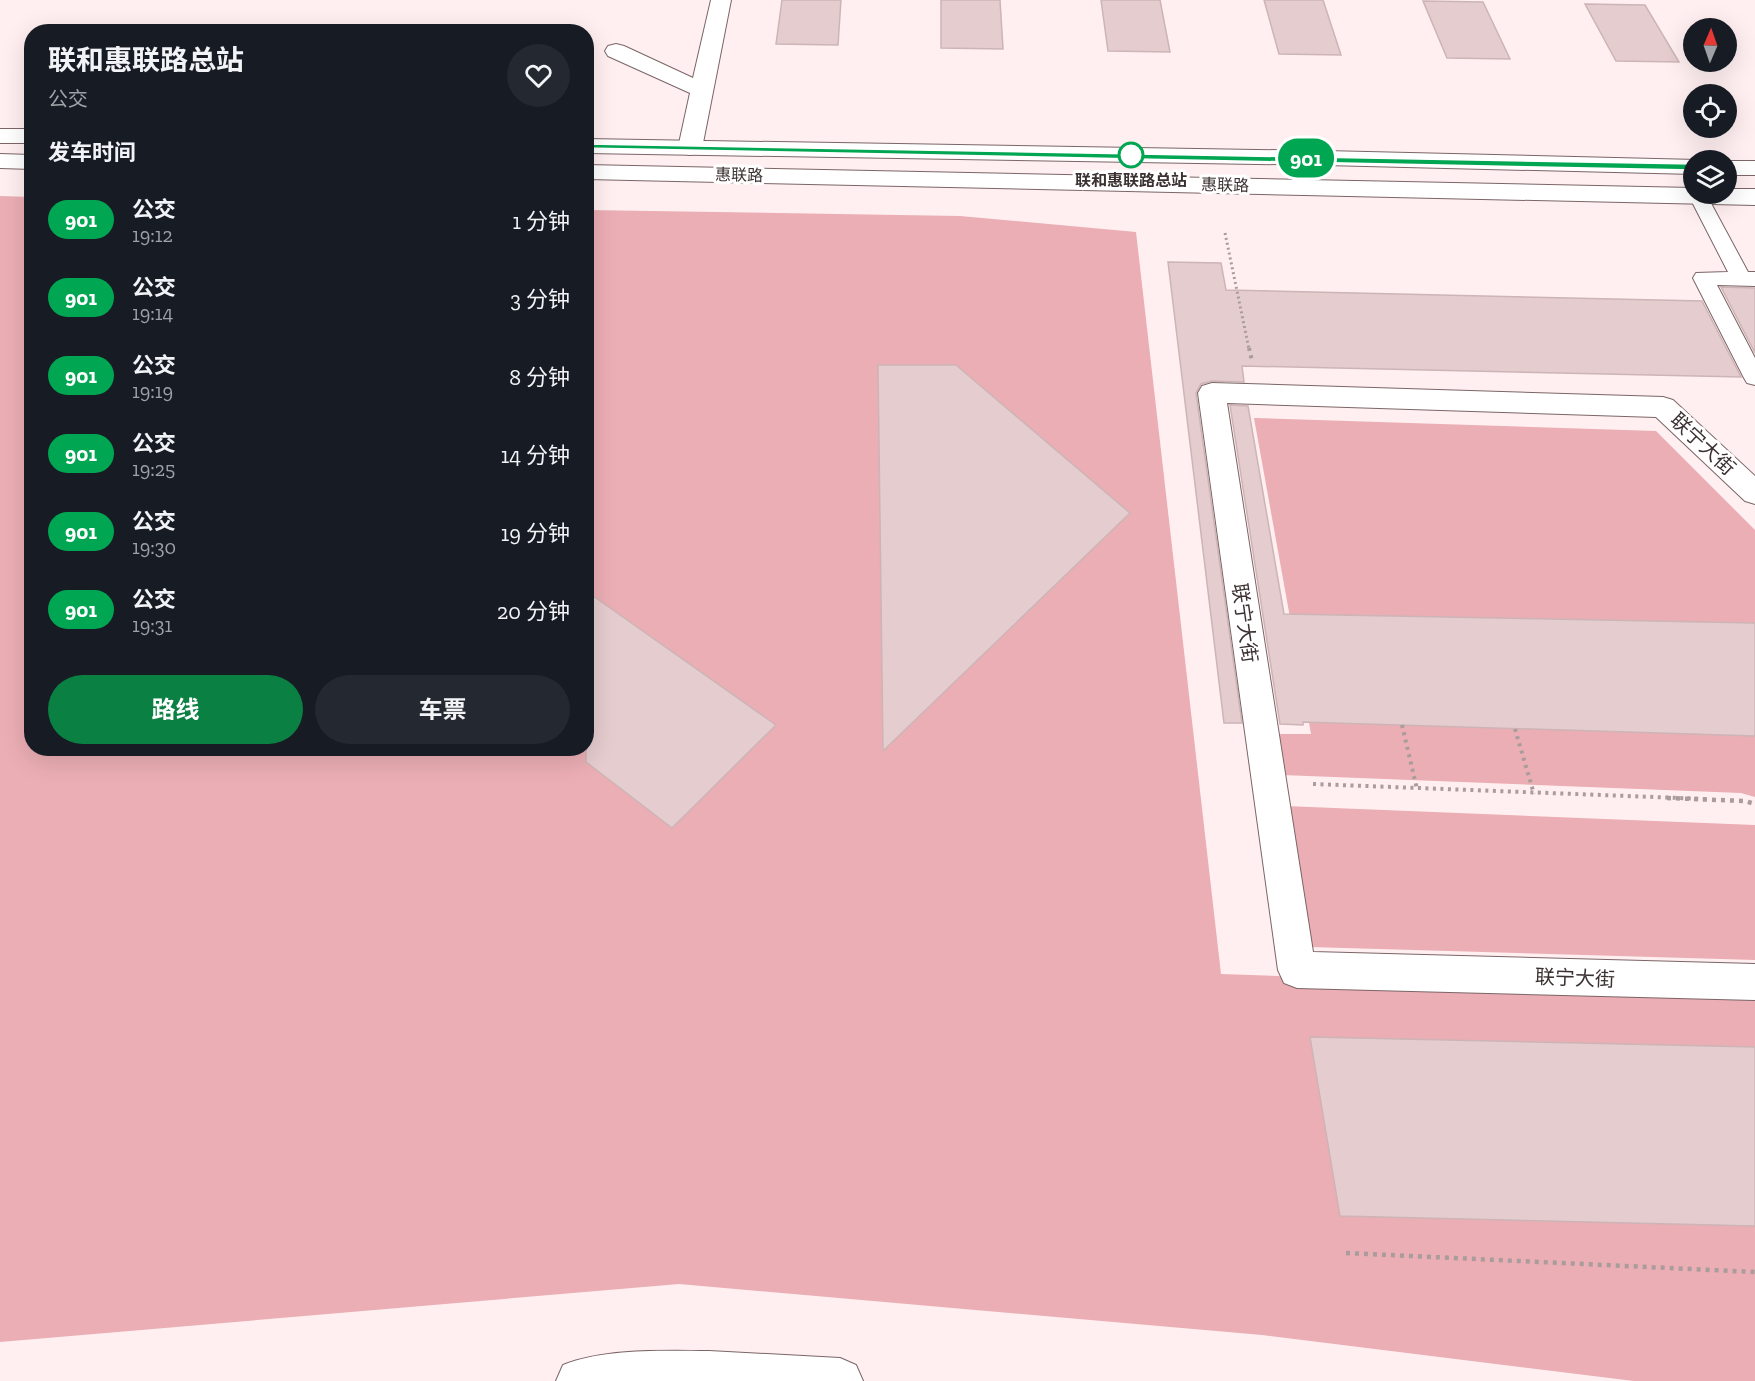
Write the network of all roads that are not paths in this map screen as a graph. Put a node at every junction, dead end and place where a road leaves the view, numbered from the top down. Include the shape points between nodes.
1 (721, 0) edge
2 (616, 51) dead end
3 (701, 90) junction
4 (594, 146) edge
5 (690, 148) junction
6 (0, 161) edge
7 (24, 162) edge
8 (1683, 167) edge
9 (1737, 168) edge
10 (1755, 168) edge
11 (594, 172) edge
12 (1683, 196) edge
13 (1737, 197) edge
14 (1755, 197) edge
15 (1703, 204) edge
16 (1749, 279) edge
17 (1755, 378) edge
18 (1755, 493) edge
19 (1755, 982) edge
20 (579, 1381) edge
21 (840, 1381) edge

1 - 3 street
2 - 3 street
3 - 5 street
4 - 5 street, 惠联路
5 - 8 street, 惠联路
6 - 7 street
9 - 10 street
11 - 12 street, 惠联路
13 - 14 street, 惠联路
15 - 16 lane
16 - 17 lane via 1703,278
18 - 19 street, 联宁大街 via 1663,407 1212,393 1297,970
20 - 21 street via 623,1375 787,1376

